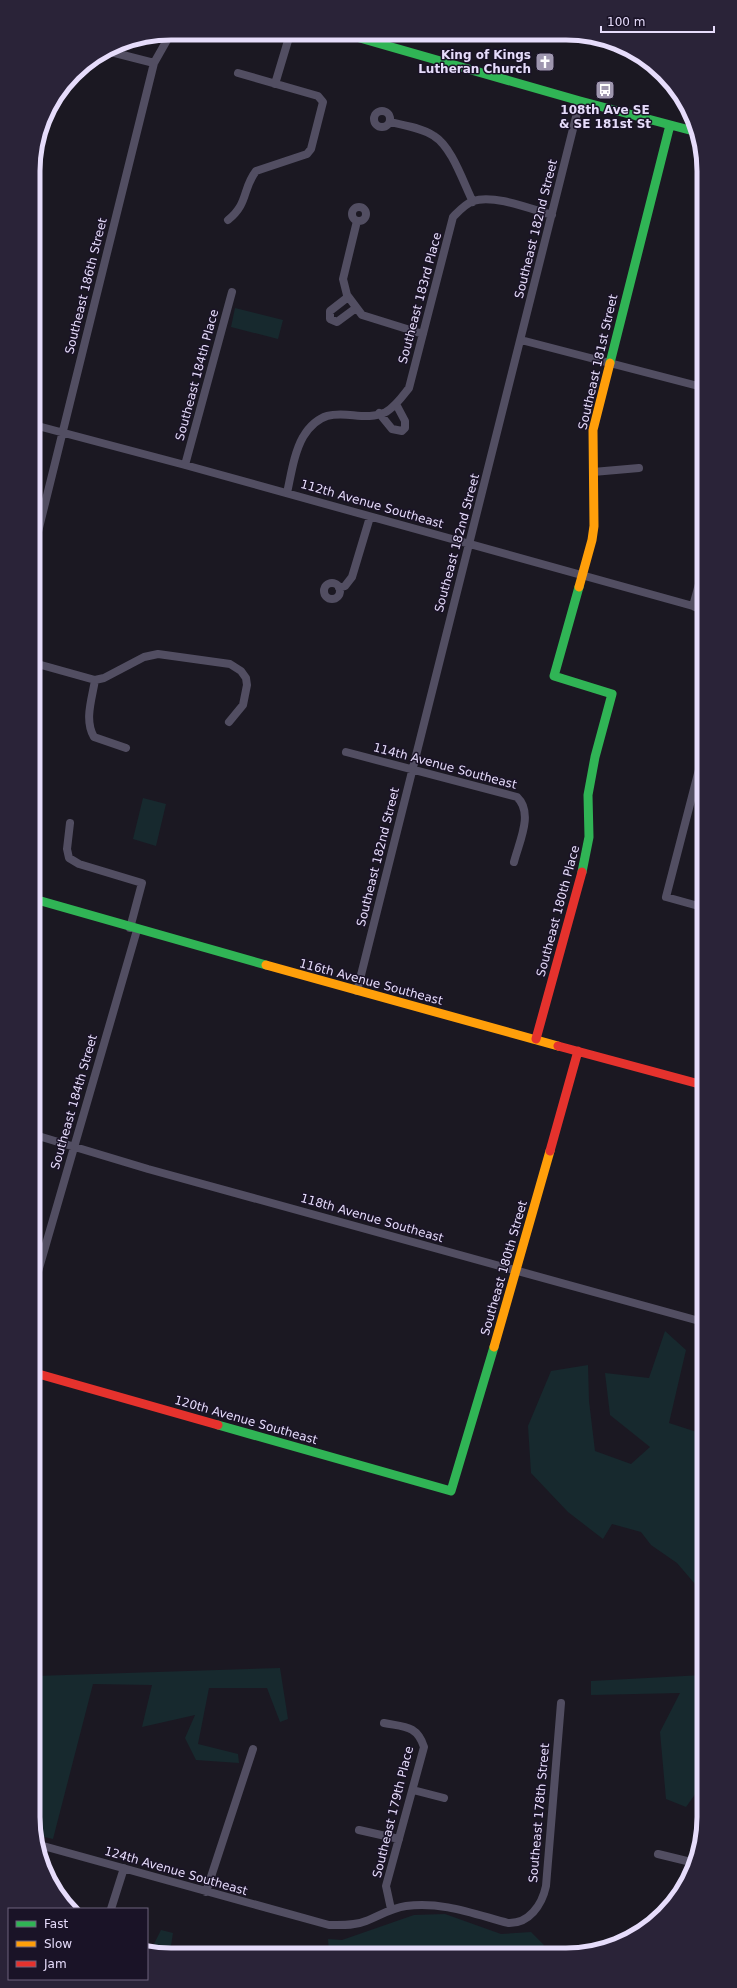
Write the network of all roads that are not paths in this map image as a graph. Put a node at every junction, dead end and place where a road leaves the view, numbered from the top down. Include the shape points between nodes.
1 (167, 40) edge
2 (288, 40) edge
3 (367, 40) edge
4 (116, 53) edge
5 (154, 63) junction
6 (238, 73) dead end
7 (275, 84) junction
8 (580, 101) junction
9 (390, 122) dead end
10 (670, 125) junction
11 (690, 130) edge
12 (473, 202) junction
13 (552, 215) junction
14 (228, 220) dead end
15 (357, 221) dead end
16 (232, 292) dead end
17 (348, 297) junction
18 (355, 307) junction
19 (423, 334) junction
20 (521, 340) junction
21 (609, 363) junction
22 (697, 384) edge
23 (396, 404) junction
24 (379, 413) junction
25 (40, 426) edge
26 (62, 432) junction
27 (186, 465) junction
28 (639, 468) dead end
29 (593, 472) junction
30 (287, 493) junction
31 (370, 517) junction
32 (40, 523) edge
33 (468, 544) junction
34 (582, 576) junction
35 (339, 588) dead end
36 (697, 591) edge
37 (693, 606) junction
38 (697, 608) edge
39 (40, 665) edge
40 (95, 680) junction
41 (612, 694) joint
42 (229, 722) dead end
43 (126, 748) dead end
44 (346, 752) dead end
45 (412, 768) junction
46 (697, 794) edge
47 (70, 823) dead end
48 (514, 862) dead end
49 (40, 901) edge
50 (697, 906) edge
51 (133, 929) junction
52 (357, 991) junction
53 (536, 1039) junction
54 (578, 1051) junction
55 (697, 1083) edge
56 (40, 1137) edge
57 (74, 1147) junction
58 (40, 1265) edge
59 (517, 1271) junction
60 (697, 1320) edge
61 (40, 1374) edge
62 (451, 1491) joint
63 (561, 1703) dead end
64 (384, 1723) dead end
65 (253, 1749) dead end
66 (413, 1790) junction
67 (444, 1798) dead end
68 (359, 1830) dead end
69 (399, 1839) junction
70 (44, 1846) edge
71 (658, 1854) dead end
72 (689, 1862) edge
73 (124, 1868) junction
74 (206, 1892) junction
75 (111, 1908) edge
76 (391, 1909) junction
77 (526, 1918) joint

1 - 5 street, Southeast 186th Street
2 - 7 street
3 - 8 street
4 - 5 street
5 - 26 street, Southeast 186th Street
6 - 7 street
7 - 14 street via 321,98 323,102 311,149 307,154 256,171 251,177 241,207
8 - 10 street
8 - 13 street, Southeast 182nd Street
9 - 12 street via 425,131 442,142
10 - 11 street
10 - 21 street, Southeast 181st Street
12 - 13 street via 499,201
12 - 19 street, Southeast 183rd Place via 453,217
13 - 20 street, Southeast 182nd Street
15 - 17 street via 343,280
16 - 27 street, Southeast 184th Place
17 - 18 street
17 - 18 street via 330,311 330,319 337,322
18 - 19 street via 362,315 371,319
19 - 23 street, Southeast 183rd Place via 409,388
20 - 21 street
20 - 33 street, Southeast 182nd Street
21 - 22 street
21 - 29 street, Southeast 181st Street via 593,430
23 - 24 street, Southeast 183rd Place
23 - 24 street via 405,421 405,428 402,431 392,429
24 - 30 street, Southeast 183rd Place via 338,413 326,416 315,424 304,436 298,450
25 - 26 street, 112th Avenue Southeast
26 - 27 street, 112th Avenue Southeast
26 - 32 street, Southeast 186th Street
27 - 30 street, 112th Avenue Southeast
28 - 29 street
29 - 34 street, Southeast 181st Street via 595,519
30 - 31 street, 112th Avenue Southeast
31 - 33 street, 112th Avenue Southeast
31 - 35 street via 352,577 345,586
33 - 34 street, 112th Avenue Southeast
33 - 45 street, Southeast 182nd Street
34 - 37 street, 112th Avenue Southeast
34 - 41 street, Southeast 181st Street via 554,676
36 - 37 street
37 - 38 street, 112th Avenue Southeast
39 - 40 street
40 - 42 street via 104,678 144,657 158,654 230,664 241,671 247,685 243,705
40 - 43 street via 88,720 90,729 94,737
41 - 53 street, Southeast 180th Place via 588,795 589,836 581,876
44 - 45 street, 114th Avenue Southeast
45 - 48 street, 114th Avenue Southeast via 517,797 526,815
45 - 52 street, Southeast 182nd Street
46 - 50 street via 666,897
47 - 51 street, Southeast 184th Street via 67,849 69,858 79,864 142,883
49 - 51 street, 116th Avenue Southeast
51 - 52 street, 116th Avenue Southeast
51 - 57 street, Southeast 184th Street
52 - 53 street, 116th Avenue Southeast
53 - 54 street, 116th Avenue Southeast
54 - 55 street, 116th Avenue Southeast
54 - 59 street, Southeast 180th Street
56 - 57 street, 118th Avenue Southeast
57 - 58 street, Southeast 184th Street
57 - 59 street, 118th Avenue Southeast
59 - 60 street, 118th Avenue Southeast
59 - 62 street, Southeast 180th Street
61 - 62 street, 120th Avenue Southeast
63 - 77 street, Southeast 178th Street via 546,1886 540,1903
64 - 66 street, Southeast 179th Place via 409,1728 421,1737 424,1747
65 - 74 street
66 - 67 street
66 - 69 street, Southeast 179th Place
68 - 69 street
69 - 76 street, Southeast 179th Place via 386,1886
70 - 73 street, 124th Avenue Southeast
71 - 72 street
73 - 74 street, 124th Avenue Southeast
73 - 75 street
74 - 76 street, 124th Avenue Southeast via 329,1925 364,1922
76 - 77 street, 124th Avenue Southeast via 444,1905 508,1923 515,1924

